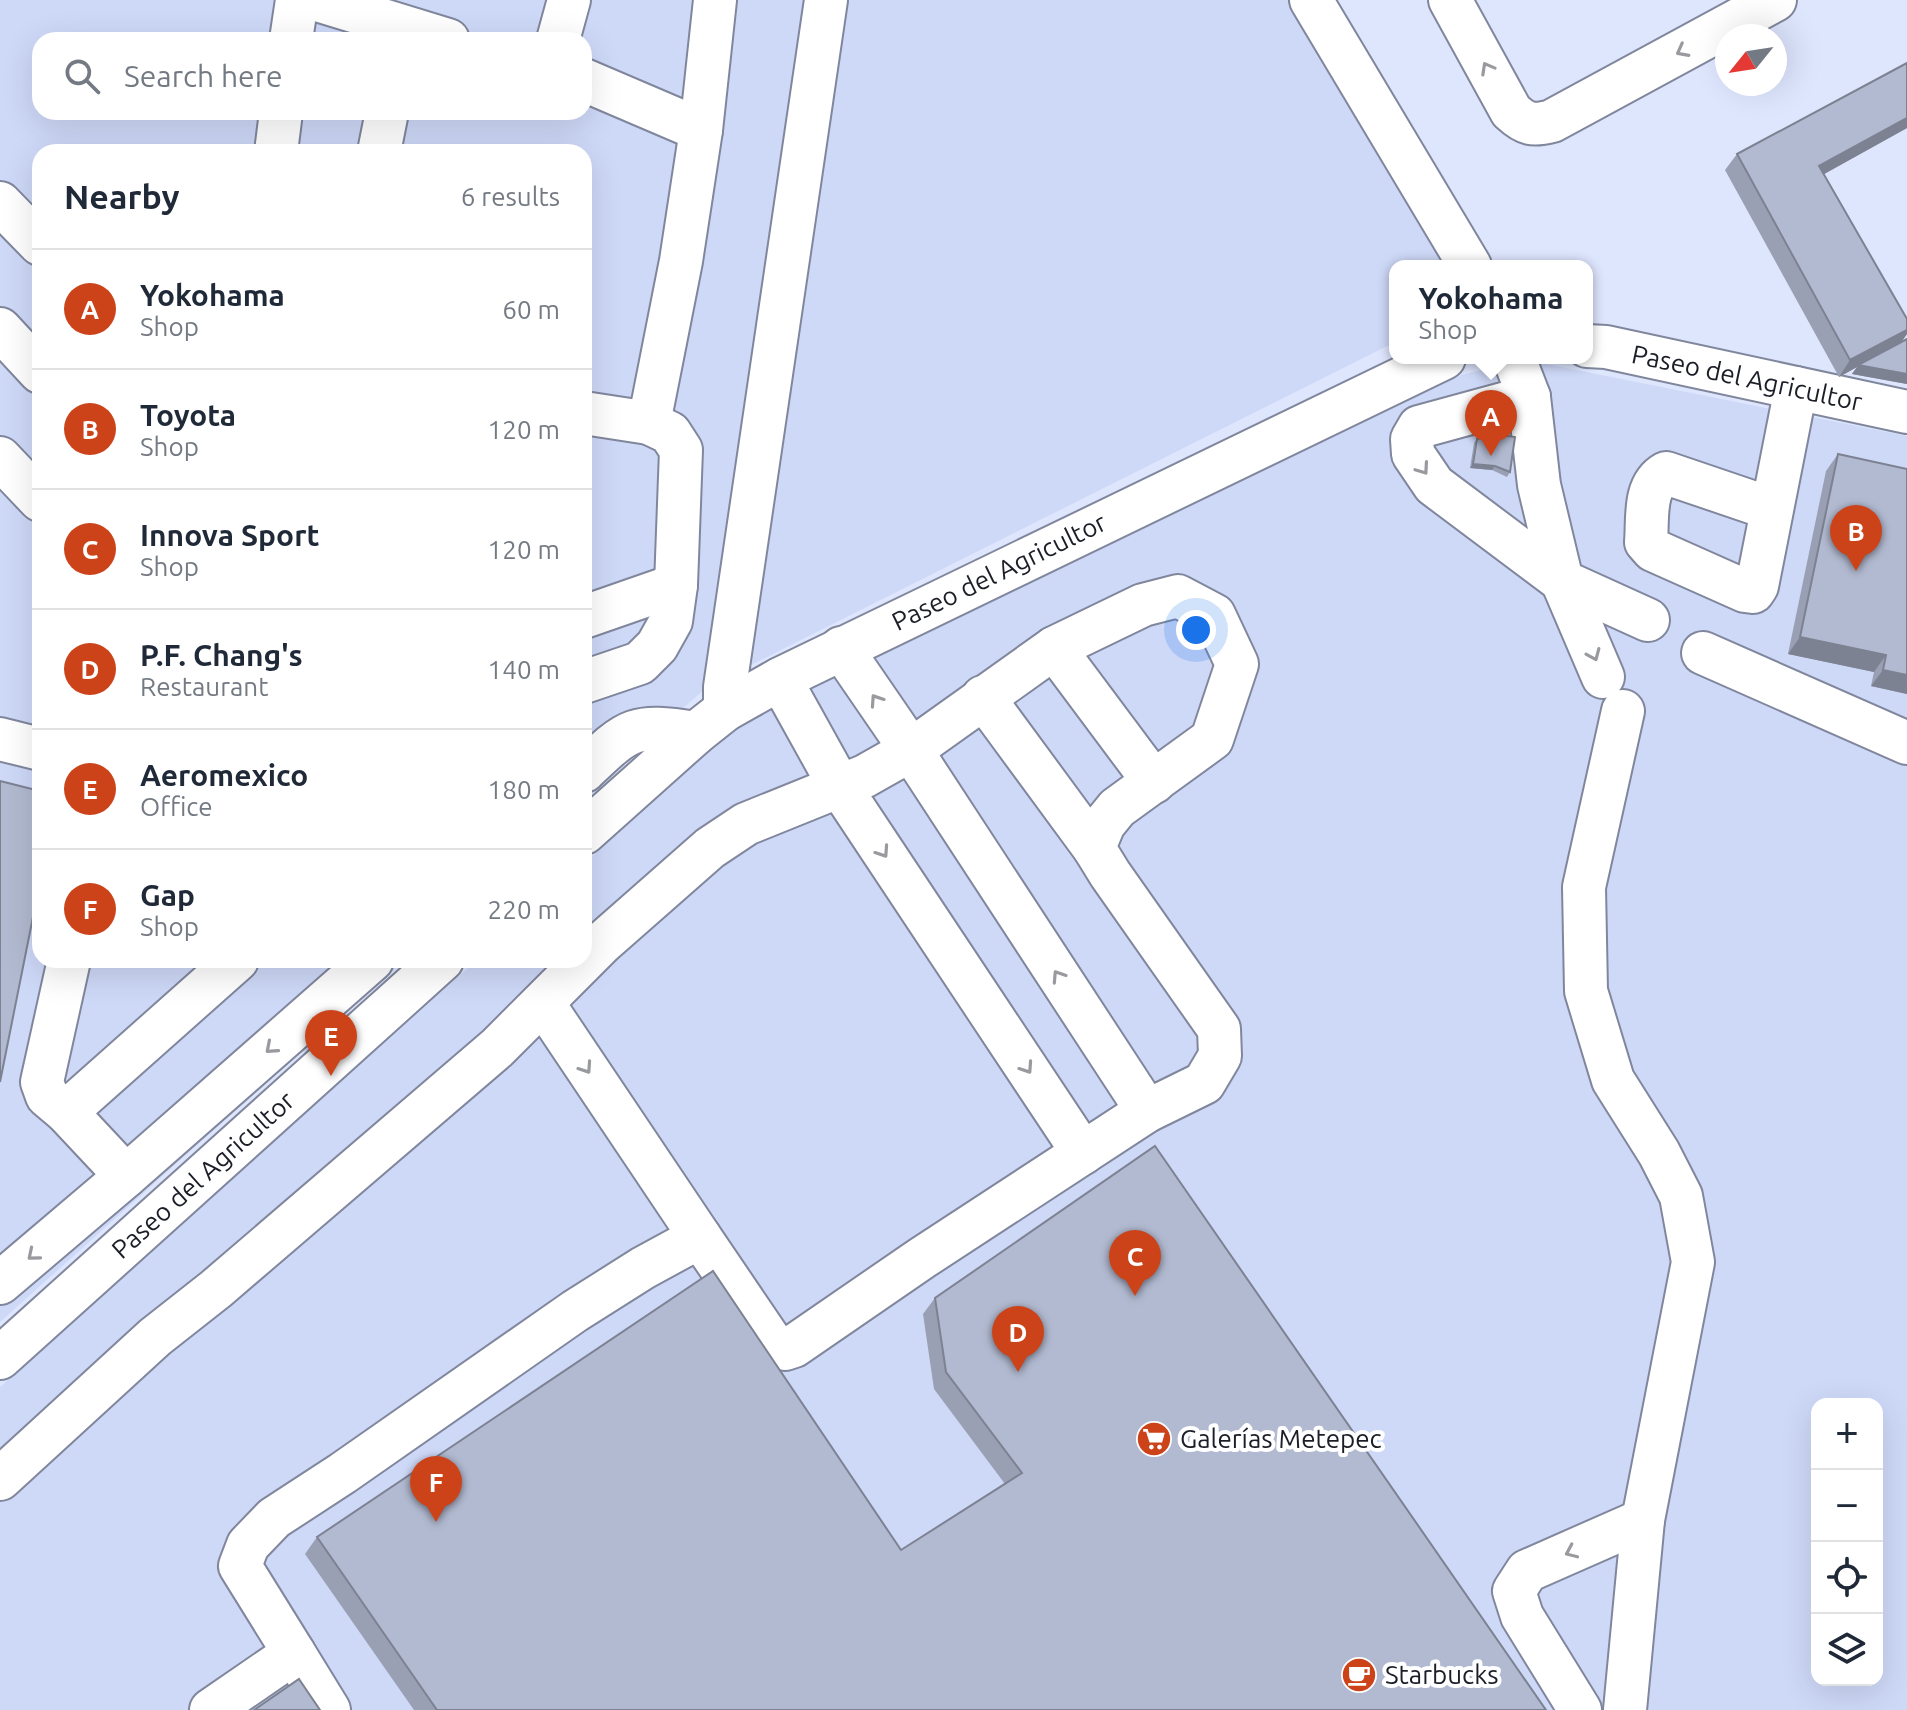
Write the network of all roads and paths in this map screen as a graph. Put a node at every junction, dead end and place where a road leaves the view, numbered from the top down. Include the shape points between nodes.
1 (297, 0) edge
2 (317, 0) edge
3 (569, 0) edge
4 (715, 0) edge
5 (826, 0) edge
6 (1311, 0) edge
7 (1450, 0) edge
8 (1775, 0) edge
9 (292, 32) edge
10 (399, 32) edge
11 (560, 32) edge
12 (592, 83) edge
13 (280, 120) edge
14 (385, 120) edge
15 (701, 130) junction
16 (277, 144) edge
17 (381, 144) edge
18 (0, 203) edge
19 (32, 236) edge
20 (1466, 260) edge
21 (0, 329) edge
22 (1593, 346) edge
23 (32, 363) edge
24 (1432, 364) edge
25 (1516, 364) edge
26 (1796, 388) junction
27 (1529, 397) junction
28 (1907, 412) edge
29 (592, 414) edge
30 (649, 423) junction
31 (0, 458) edge
32 (32, 492) edge
33 (1772, 509) dead end
34 (1562, 581) junction
35 (676, 585) junction
36 (592, 614) edge
37 (1648, 620) dead end
38 (841, 648) junction
39 (1054, 648) junction
40 (1703, 653) dead end
41 (592, 679) edge
42 (780, 679) junction
43 (983, 697) junction
44 (710, 722) junction
45 (0, 739) edge
46 (599, 743) edge
47 (1907, 743) edge
48 (32, 747) edge
49 (911, 750) junction
50 (1154, 782) junction
51 (840, 787) junction
52 (592, 826) edge
53 (1094, 848) junction
54 (592, 954) edge
55 (67, 968) edge
56 (228, 968) edge
57 (363, 968) edge
58 (433, 968) edge
59 (578, 968) edge
60 (543, 1003) junction
61 (1147, 1111) junction
62 (66, 1112) junction
63 (1083, 1153) junction
64 (126, 1176) junction
65 (65, 1229) junction
66 (700, 1237) junction
67 (100, 1267) junction
68 (0, 1283) edge
69 (0, 1358) edge
70 (0, 1479) edge
71 (1643, 1520) junction
72 (294, 1653) junction
73 (211, 1710) edge
74 (329, 1710) edge
75 (1580, 1710) edge
76 (1625, 1710) edge

1 - 9 street
2 - 10 street
3 - 11 street
4 - 15 street
5 - 44 street via 725,687
6 - 20 street
8 -> 7 street via 1552,121 1533,126 1511,111
12 - 15 street
13 - 16 street
14 - 17 street
15 - 30 street
18 - 19 street
21 - 23 street
22 - 26 street, Paseo del Agricultor
24 - 38 street, Paseo del Agricultor
25 - 27 street
26 - 28 street, Paseo del Agricultor
26 - 33 street
27 - 34 street via 1539,485
27 -> 34 street via 1419,427 1412,439 1413,454 1434,485
29 - 30 street
30 - 35 street via 670,433 681,450
31 - 32 street
34 - 37 street
34 -> 71 street via 1613,694 1584,887 1586,991 1613,1080 1681,1196 1693,1262
35 - 36 street
35 - 41 street via 671,621 657,646 640,663
38 - 42 street, Paseo del Agricultor
49 -> 38 street
39 - 43 street
39 - 50 street
39 - 50 street via 1143,605 1178,596 1214,615 1237,664 1212,739
40 - 47 street
42 - 44 street, Paseo del Agricultor
42 - 51 street
43 - 49 street
43 - 53 street
44 - 46 street via 655,726
44 - 52 street, Paseo del Agricultor
45 - 48 street
49 - 51 street
61 -> 49 street
50 - 53 street via 1117,808
51 - 54 street via 780,808 710,848
51 -> 63 street
53 - 61 street via 1219,1029 1220,1056 1204,1083
55 - 62 street via 42,1082 47,1096
56 - 62 street
57 -> 64 street
58 - 67 street, Paseo del Agricultor
59 - 60 street
60 -> 66 street
60 - 70 street via 497,1048 155,1337
61 - 63 street
62 - 64 street
63 - 66 street via 785,1349 765,1336
64 - 65 street
65 - 67 street
65 -> 68 street
66 - 72 street via 575,1311 274,1518 248,1545 240,1566
67 - 69 street, Paseo del Agricultor
71 -> 75 street via 1527,1571 1514,1591 1522,1616
71 - 76 street
72 - 73 street
72 - 74 street

